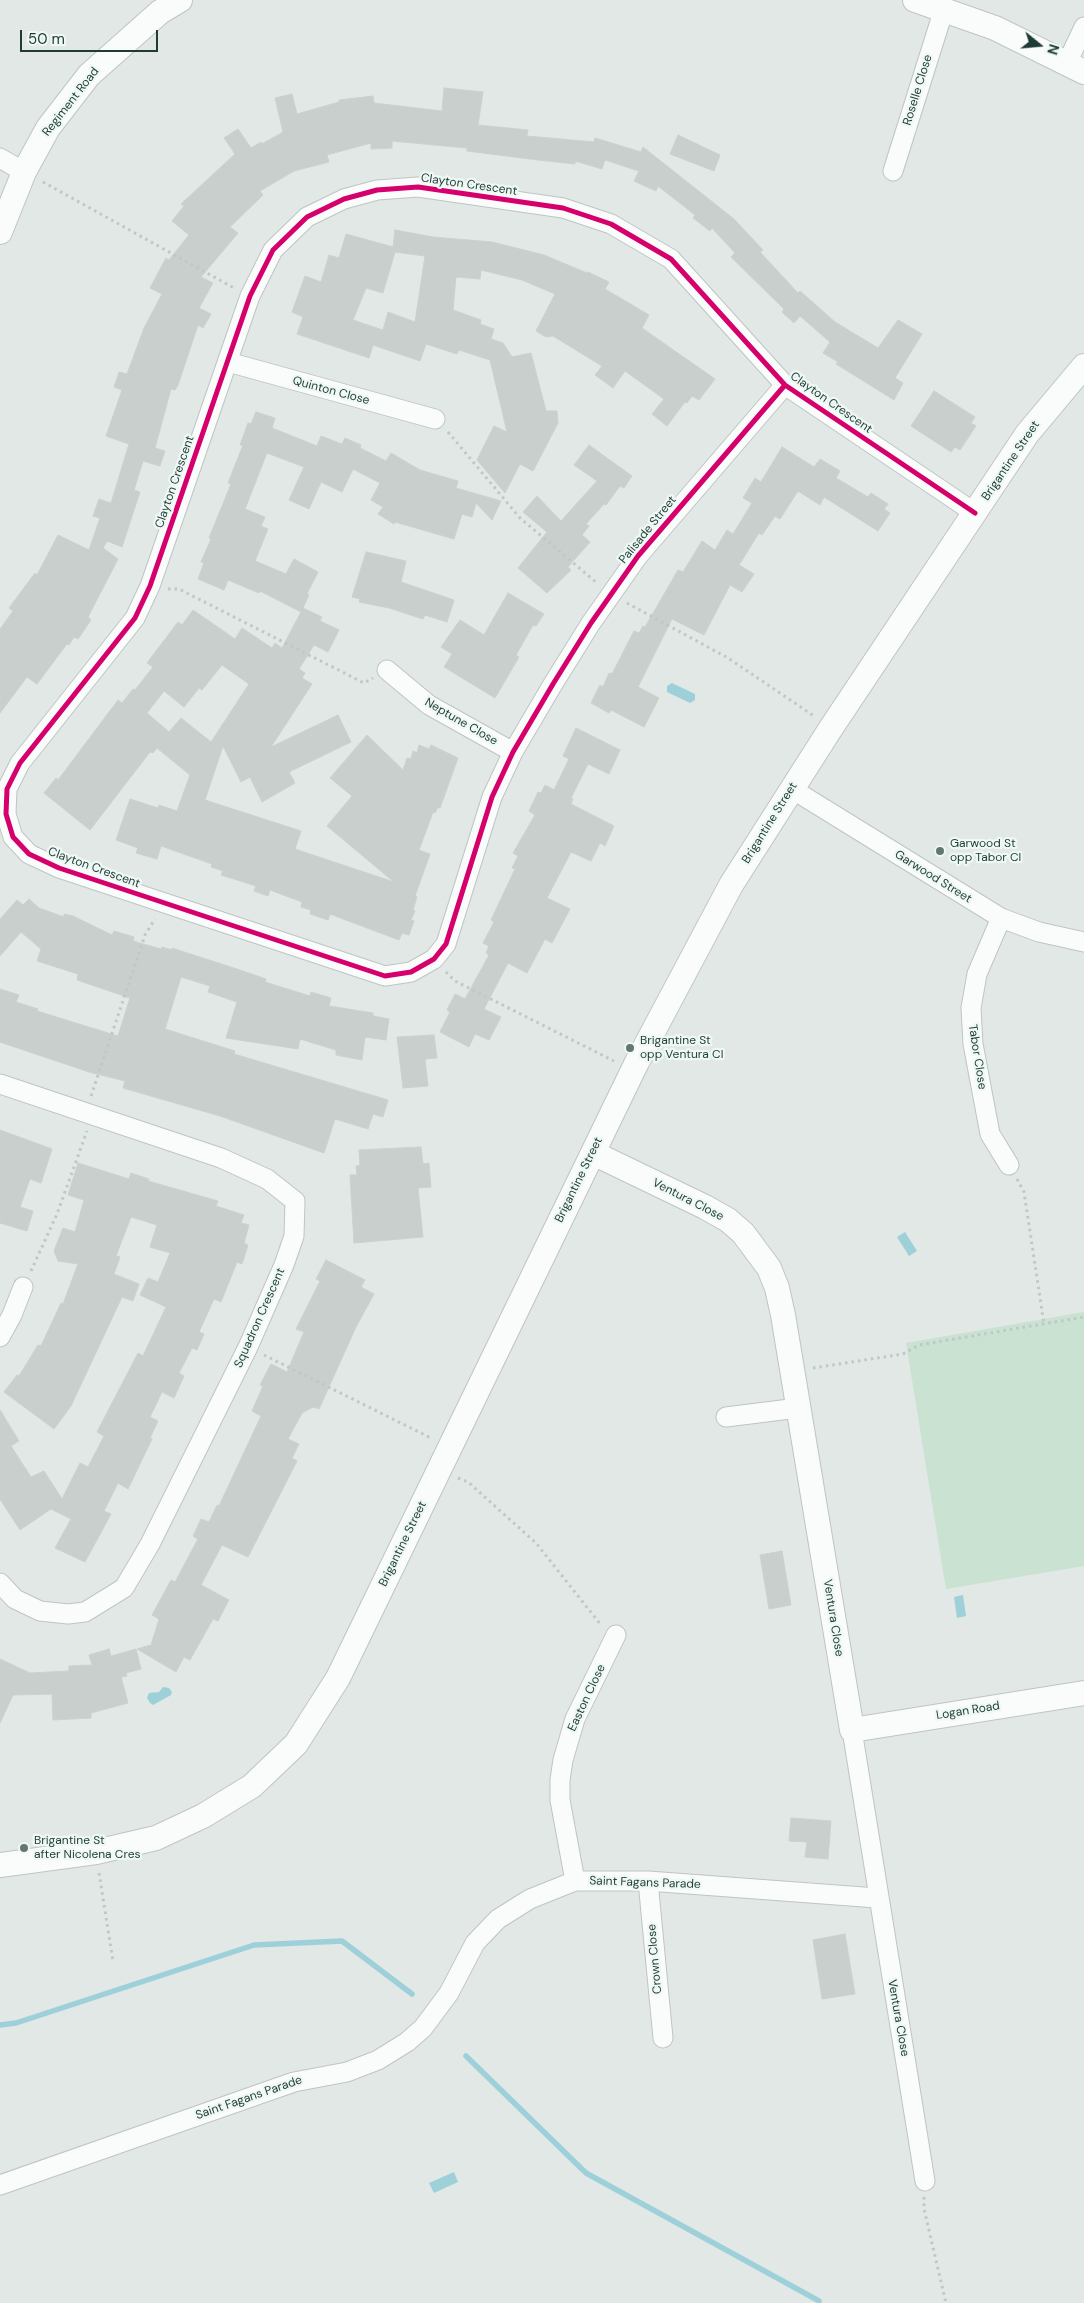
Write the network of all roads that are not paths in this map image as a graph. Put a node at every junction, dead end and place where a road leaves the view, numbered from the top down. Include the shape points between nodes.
1 (914, 0) edge
2 (164, 4) edge
3 (944, 9) junction
4 (1084, 27) edge
5 (1076, 68) edge
6 (0, 158) edge
7 (893, 171) dead end
8 (24, 172) junction
9 (0, 232) edge
10 (228, 362) junction
11 (1080, 377) edge
12 (785, 385) junction
13 (435, 419) dead end
14 (976, 513) junction
15 (387, 670) road end
16 (513, 752) junction
17 (792, 789) junction
18 (1001, 918) junction
19 (1084, 942) edge
20 (0, 1084) edge
21 (592, 1153) junction
22 (1009, 1166) road end
23 (23, 1287) dead end
24 (0, 1337) edge
25 (798, 1408) junction
26 (726, 1418) dead end
27 (0, 1583) edge
28 (615, 1638) road end
29 (1084, 1693) edge
30 (852, 1730) junction
31 (0, 1865) edge
32 (575, 1881) junction
33 (648, 1881) junction
34 (877, 1898) junction
35 (662, 2038) dead end
36 (925, 2181) road end
37 (0, 2185) edge

1 - 3 street
2 - 8 street, Regiment Road via 89,75 48,128
3 - 5 street via 995,28
3 - 7 street, Roselle Close
4 - 5 street
6 - 8 street
8 - 9 street, Regiment Road
10 - 12 street, Clayton Crescent via 250,296 273,250 307,217 344,199 377,190 418,187 563,208 611,224 671,259
10 - 13 street, Quinton Close
10 - 16 street, Clayton Crescent via 150,586 135,618 20,763 7,789 6,814 13,837 29,854 59,868 385,976 411,972 434,960 446,944 486,812
11 - 14 street, Brigantine Street via 1026,434
12 - 14 street, Clayton Crescent
12 - 16 street, Palisade Street via 633,563 591,623
14 - 17 street, Brigantine Street
15 - 16 street, Neptune Close via 429,705
17 - 18 street, Garwood Street
17 - 21 street, Brigantine Street via 726,893
18 - 19 street, Garwood Street via 1039,932
18 - 22 street, Tabor Close via 977,974 970,1008 973,1044 990,1134
20 - 27 street, Squadron Crescent via 221,1158 267,1179 295,1201 294,1236 248,1347 150,1544 124,1588 85,1612 68,1614 40,1611 15,1599
21 - 25 street, Ventura Close via 705,1206 743,1233 765,1262 777,1288
21 - 31 street, Brigantine Street via 338,1678 296,1744 252,1786 202,1816 156,1838 96,1852
23 - 24 street
25 - 26 street
25 - 30 street, Ventura Close
28 - 32 street, Easton Close via 575,1719 561,1770 560,1800
29 - 30 street, Logan Road
30 - 34 street, Ventura Close
32 - 33 street, Saint Fagans Parade
32 - 37 street, Saint Fagans Parade via 530,1899 498,1919 475,1943 449,1992 423,2028 378,2060 347,2072 294,2082
33 - 34 street, Saint Fagans Parade
33 - 35 street, Crown Close
34 - 36 street, Ventura Close

